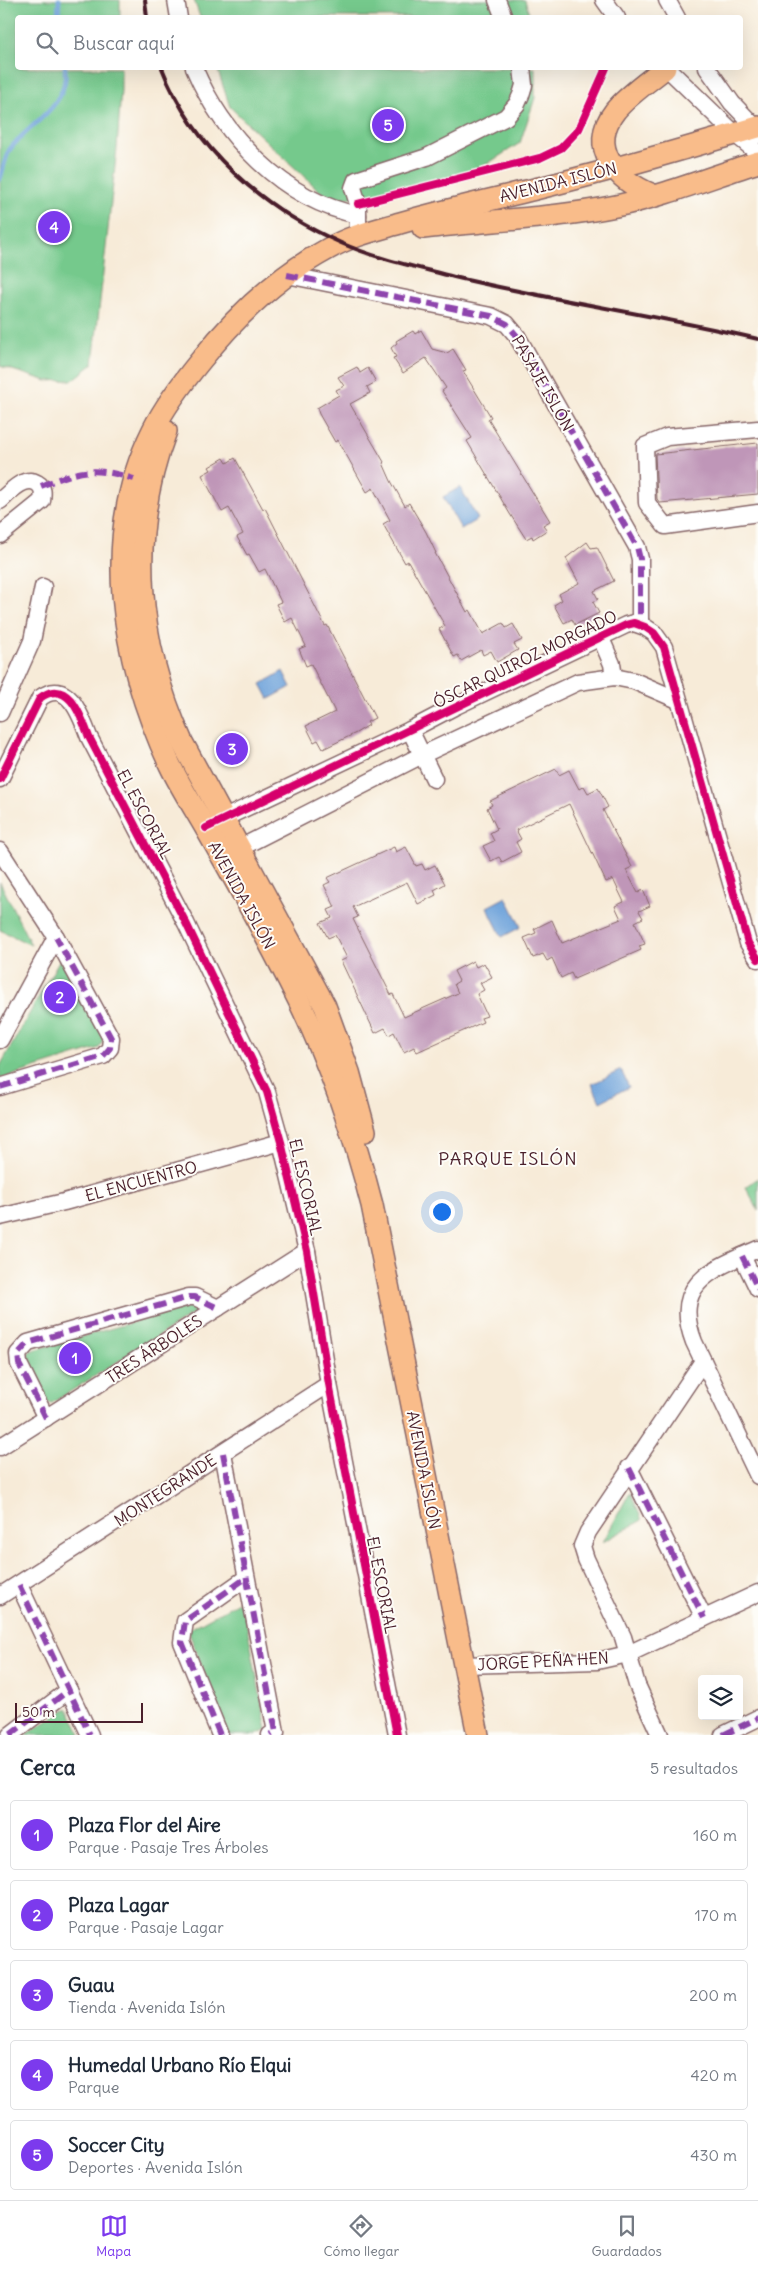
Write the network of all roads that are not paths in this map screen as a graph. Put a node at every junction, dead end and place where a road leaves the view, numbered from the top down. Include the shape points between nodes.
1 (176, 0) edge
2 (497, 0) edge
3 (604, 0) edge
4 (667, 0) edge
5 (178, 15) edge
6 (503, 15) edge
7 (615, 15) edge
8 (675, 15) edge
9 (195, 70) edge
10 (522, 70) edge
11 (664, 70) edge
12 (668, 70) edge
13 (708, 70) edge
14 (757, 130) edge
15 (735, 134) junction
16 (758, 153) edge
17 (758, 162) edge
18 (614, 169) junction
19 (652, 195) junction
20 (358, 225) junction
21 (287, 276) junction
22 (758, 429) edge
23 (0, 501) edge
24 (758, 512) edge
25 (0, 535) edge
26 (43, 587) dead end
27 (640, 624) junction
28 (600, 636) junction
29 (614, 677) junction
30 (678, 700) junction
31 (3, 703) edge
32 (410, 730) junction
33 (422, 755) junction
34 (0, 778) edge
35 (434, 779) dead end
36 (215, 823) junction
37 (0, 851) edge
38 (231, 852) junction
39 (56, 937) junction
40 (758, 959) edge
41 (0, 1040) edge
42 (0, 1087) edge
43 (282, 1142) junction
44 (0, 1217) edge
45 (758, 1249) edge
46 (307, 1251) junction
47 (742, 1256) junction
48 (758, 1289) edge
49 (218, 1308) junction
50 (703, 1360) junction
51 (329, 1384) junction
52 (46, 1418) junction
53 (0, 1447) edge
54 (223, 1453) junction
55 (629, 1468) junction
56 (758, 1476) edge
57 (246, 1578) junction
58 (19, 1585) junction
59 (758, 1593) edge
60 (0, 1596) edge
61 (704, 1618) junction
62 (628, 1654) junction
63 (463, 1665) junction
64 (69, 1690) junction
65 (758, 1718) edge
66 (10, 1735) edge
67 (90, 1735) edge
68 (220, 1735) edge
69 (270, 1735) edge
70 (397, 1735) edge
71 (478, 1735) edge
72 (660, 1735) edge
73 (723, 1735) edge

1 - 5 street
2 - 6 street
3 - 7 street
4 - 8 street
9 - 20 street via 220,114 262,164 300,194
10 - 20 street via 522,95 506,117 427,157 356,180 353,188 358,204
11 - 18 main road via 610,118 604,144
12 - 15 street
13 - 14 street
14 - 15 main road, AVENIDA ISLÓN
15 - 16 street
15 - 18 main road, AVENIDA ISLÓN
17 - 19 main road, AVENIDA ISLÓN
18 - 19 main road
18 - 20 main road, AVENIDA ISLÓN via 452,208
19 - 20 main road, AVENIDA ISLÓN via 617,206 579,212
20 - 21 main road, AVENIDA ISLÓN
21 - 27 street, PASAJE ISLÓN via 491,316 507,324 517,336 637,547 640,559
21 - 36 main road, AVENIDA ISLÓN via 239,316 166,406 142,454 123,532 121,585 129,644 146,707 171,768
22 - 24 street via 667,437 645,446 647,503 665,526
23 - 25 street via 24,481 34,481 41,486 43,493 42,501
26 - 31 street via 32,641
27 - 28 street, ÓSCAR QUIROZ MORGADO via 626,625
27 - 30 street, ÓSCAR QUIROZ MORGADO via 654,633 664,647
28 - 29 street, ÓSCAR QUIROZ MORGADO
28 - 32 street, ÓSCAR QUIROZ MORGADO
29 - 30 street via 634,681
29 - 33 street via 578,682
30 - 40 street, ÓSCAR QUIROZ MORGADO via 748,943
32 - 33 street
32 - 36 street, ÓSCAR QUIROZ MORGADO
33 - 35 street
33 - 38 street
34 - 43 street, EL ESCORIAL via 40,698 49,691 59,692 77,707 89,737 186,923 267,1092
36 - 38 main road, AVENIDA ISLÓN
37 - 39 street
38 - 63 main road, AVENIDA ISLÓN via 323,1053 351,1128 372,1204
39 - 41 street
39 - 42 street via 111,1038 110,1048 103,1056
43 - 44 street, EL ENCUENTRO
43 - 46 street, EL ESCORIAL
45 - 47 street
46 - 49 street, TRES ÁRBOLES
46 - 51 street, EL ESCORIAL
47 - 48 street
47 - 50 street via 702,1277 691,1293 687,1310 691,1335
49 - 52 street, TRES ÁRBOLES
49 - 52 street via 189,1297 28,1343 18,1354 19,1364
50 - 55 street
50 - 56 street
51 - 54 street, MONTEGRANDE
51 - 70 street, EL ESCORIAL
52 - 53 street, TRES ÁRBOLES
54 - 57 street
54 - 58 street, MONTEGRANDE
55 - 61 street
55 - 62 street via 582,1546
57 - 68 street via 185,1621 182,1642
57 - 69 street via 276,1732
58 - 60 street, MONTEGRANDE
58 - 64 street
59 - 61 street, JORGE PEÑA HEN
61 - 62 street, JORGE PEÑA HEN
62 - 63 street, JORGE PEÑA HEN via 597,1661
62 - 72 street via 637,1685
63 - 71 main road, AVENIDA ISLÓN
64 - 66 street
64 - 67 street
65 - 73 street

